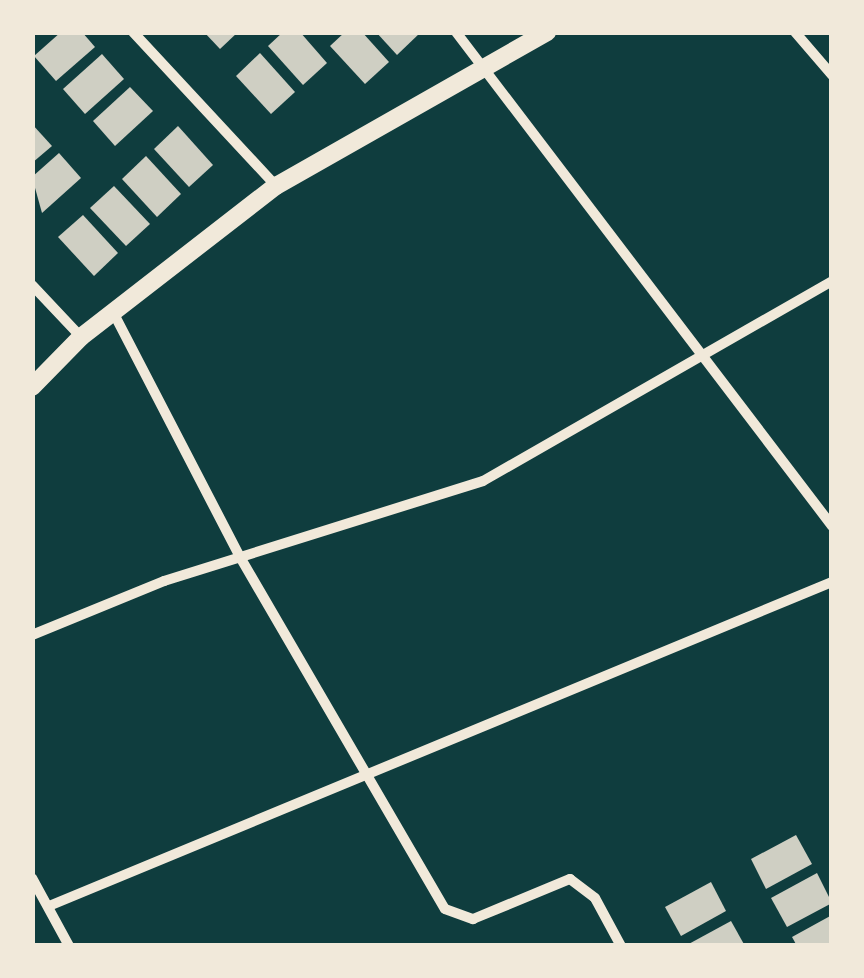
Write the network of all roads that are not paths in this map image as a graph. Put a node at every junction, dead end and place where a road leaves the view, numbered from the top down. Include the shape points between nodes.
1 (133, 32) edge
2 (456, 32) edge
3 (547, 32) edge
4 (795, 32) edge
5 (486, 66) junction
6 (832, 75) edge
7 (276, 186) junction
8 (832, 282) edge
9 (32, 285) edge
10 (113, 312) junction
11 (81, 337) junction
12 (704, 361) junction
13 (32, 387) edge
14 (832, 526) edge
15 (240, 558) junction
16 (832, 582) edge
17 (32, 635) edge
18 (365, 780) junction
19 (32, 878) edge
20 (49, 906) junction
21 (69, 946) edge
22 (621, 946) edge

1 - 7 street
2 - 5 street
3 - 5 street
4 - 6 street
5 - 7 street
5 - 12 street
7 - 10 street
8 - 12 street
9 - 11 street
10 - 11 street
10 - 15 street
11 - 13 street
12 - 14 street
12 - 15 street via 484,482
15 - 17 street
15 - 18 street
16 - 18 street
18 - 20 street
18 - 22 street via 432,892 458,918 491,914 570,879 595,898
19 - 20 street
20 - 21 street

